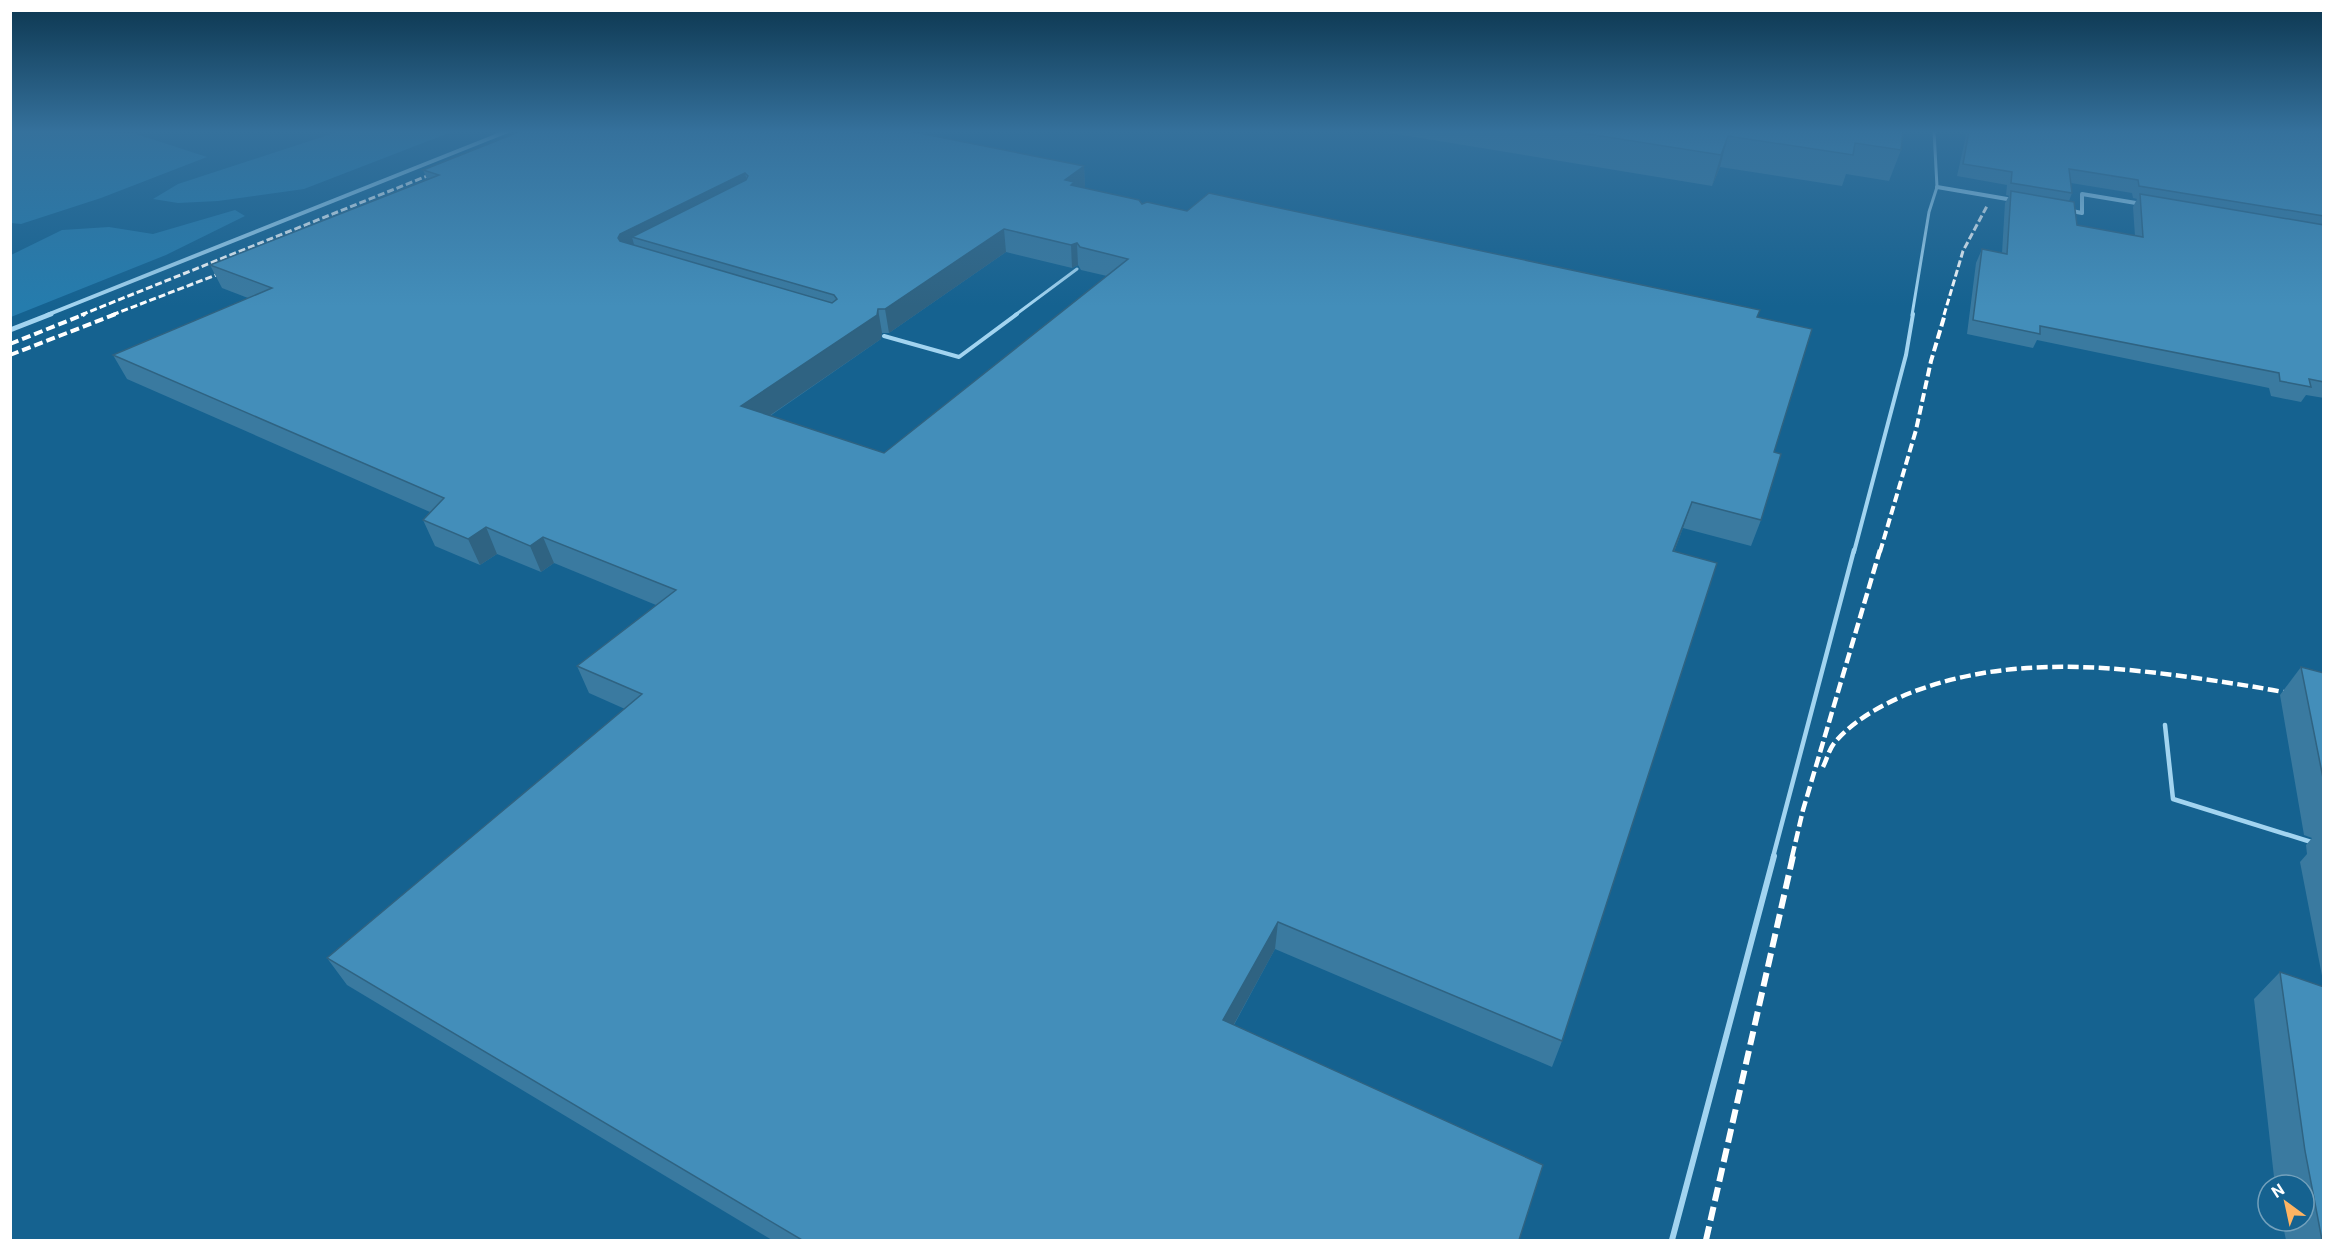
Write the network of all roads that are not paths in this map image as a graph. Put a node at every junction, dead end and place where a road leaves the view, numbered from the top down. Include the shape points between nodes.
1 (362, 189) edge
2 (1936, 189) edge
3 (1955, 189) edge
4 (2015, 201) edge
5 (2151, 206) edge
6 (2060, 209) edge
7 (1077, 269) edge
8 (10, 330) edge
9 (885, 336) edge
10 (2164, 725) dead end
11 (2324, 846) edge
12 (1672, 1240) edge

1 - 8 street
2 - 12 lane via 1906,355
3 - 4 street
5 - 6 street via 2082,194 2082,213
7 - 9 lane via 959,357
10 - 11 lane via 2173,799

